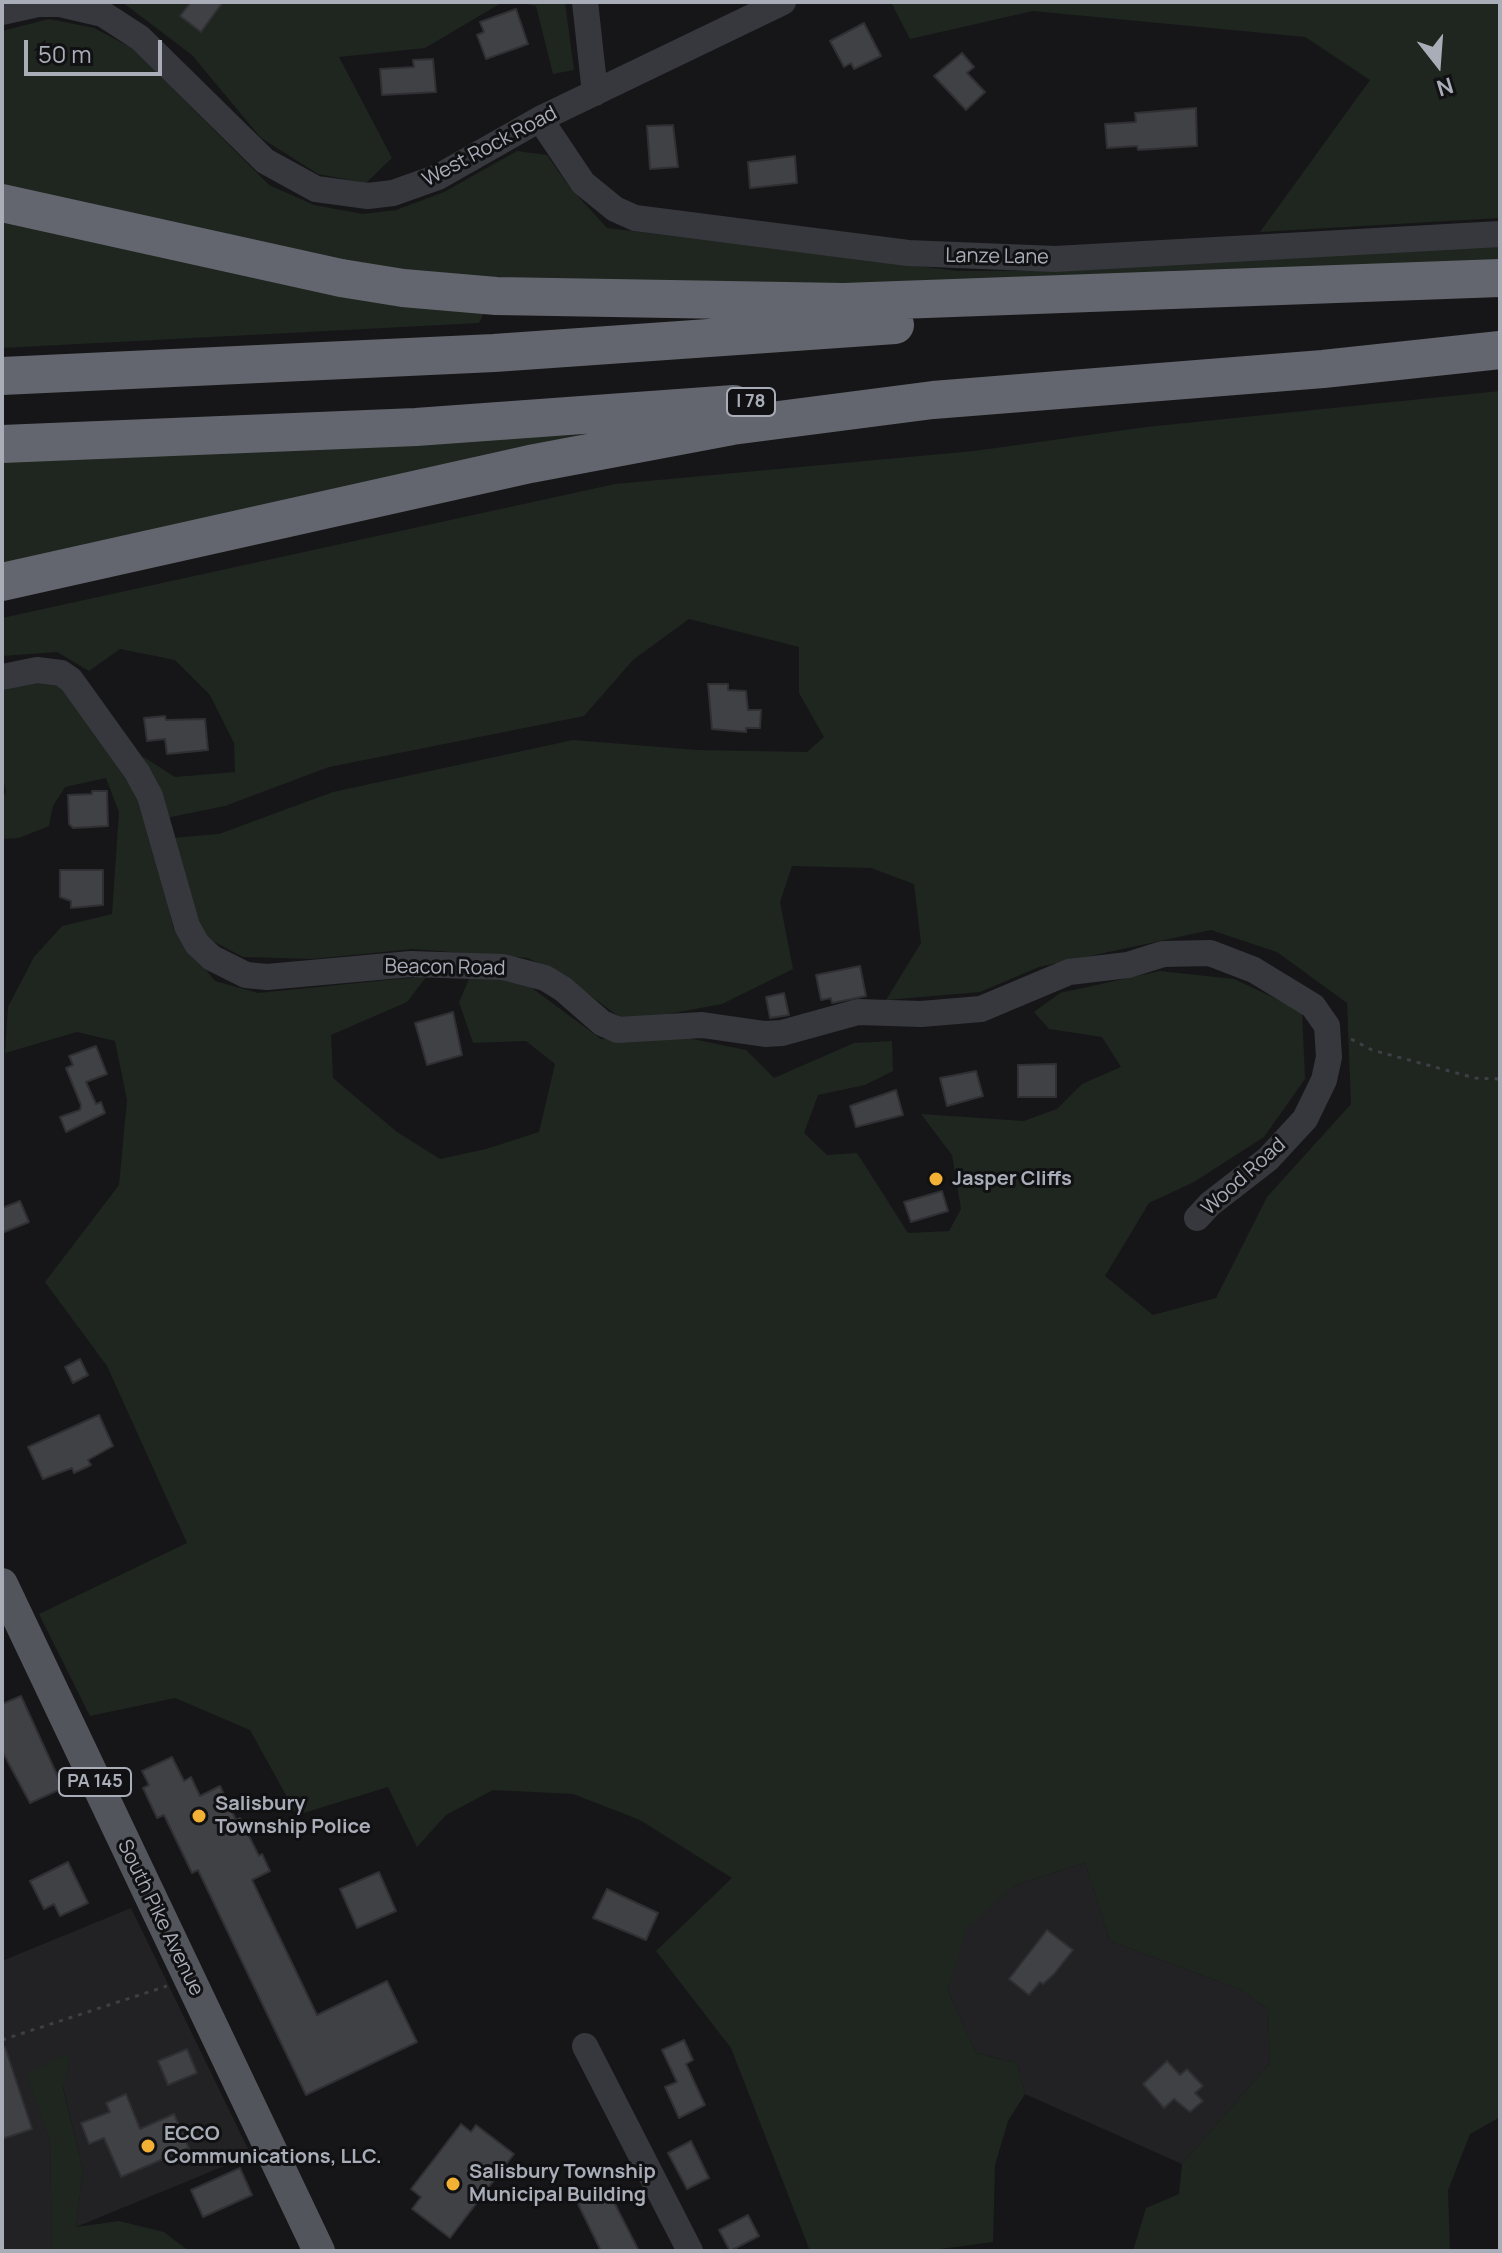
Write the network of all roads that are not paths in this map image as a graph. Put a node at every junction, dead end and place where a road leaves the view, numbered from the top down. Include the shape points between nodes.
1 (585, 2) edge
2 (783, 2) edge
3 (2, 12) edge
4 (595, 93) junction
5 (540, 119) junction
6 (2, 203) edge
7 (1500, 234) edge
8 (1500, 280) edge
9 (1500, 348) edge
10 (2, 376) edge
11 (2, 444) edge
12 (2, 582) edge
13 (2, 677) edge
14 (1320, 1016) joint
15 (1197, 1218) dead end
16 (2, 1584) edge
17 (585, 2046) dead end
18 (319, 2251) edge
19 (690, 2251) edge

1 - 4 street
2 - 4 street, West Rock Road
3 - 5 street, West Rock Road via 60,4 103,14 140,38 265,161 292,178 341,195 414,187
4 - 5 street, West Rock Road
5 - 7 street, Lanze Lane via 583,183 635,218 928,256 1055,259
6 - 8 highway via 341,278 496,296 844,302
8 - 10 highway via 494,353
9 - 11 highway, I 78 via 432,426
9 - 12 highway via 1323,369 933,400 732,426 530,464
13 - 14 street, Beacon Road via 37,670 71,680 150,796 187,926 197,944 227,968 246,975 411,964 503,967 545,978 618,1030 702,1025 765,1034 858,1012 981,1009 1069,972 1128,965 1163,954 1210,953 1254,970
14 - 15 street, Wood Road via 1329,1057 1305,1119 1268,1159
16 - 18 main road, South Pike Avenue / PA 145
17 - 19 street

